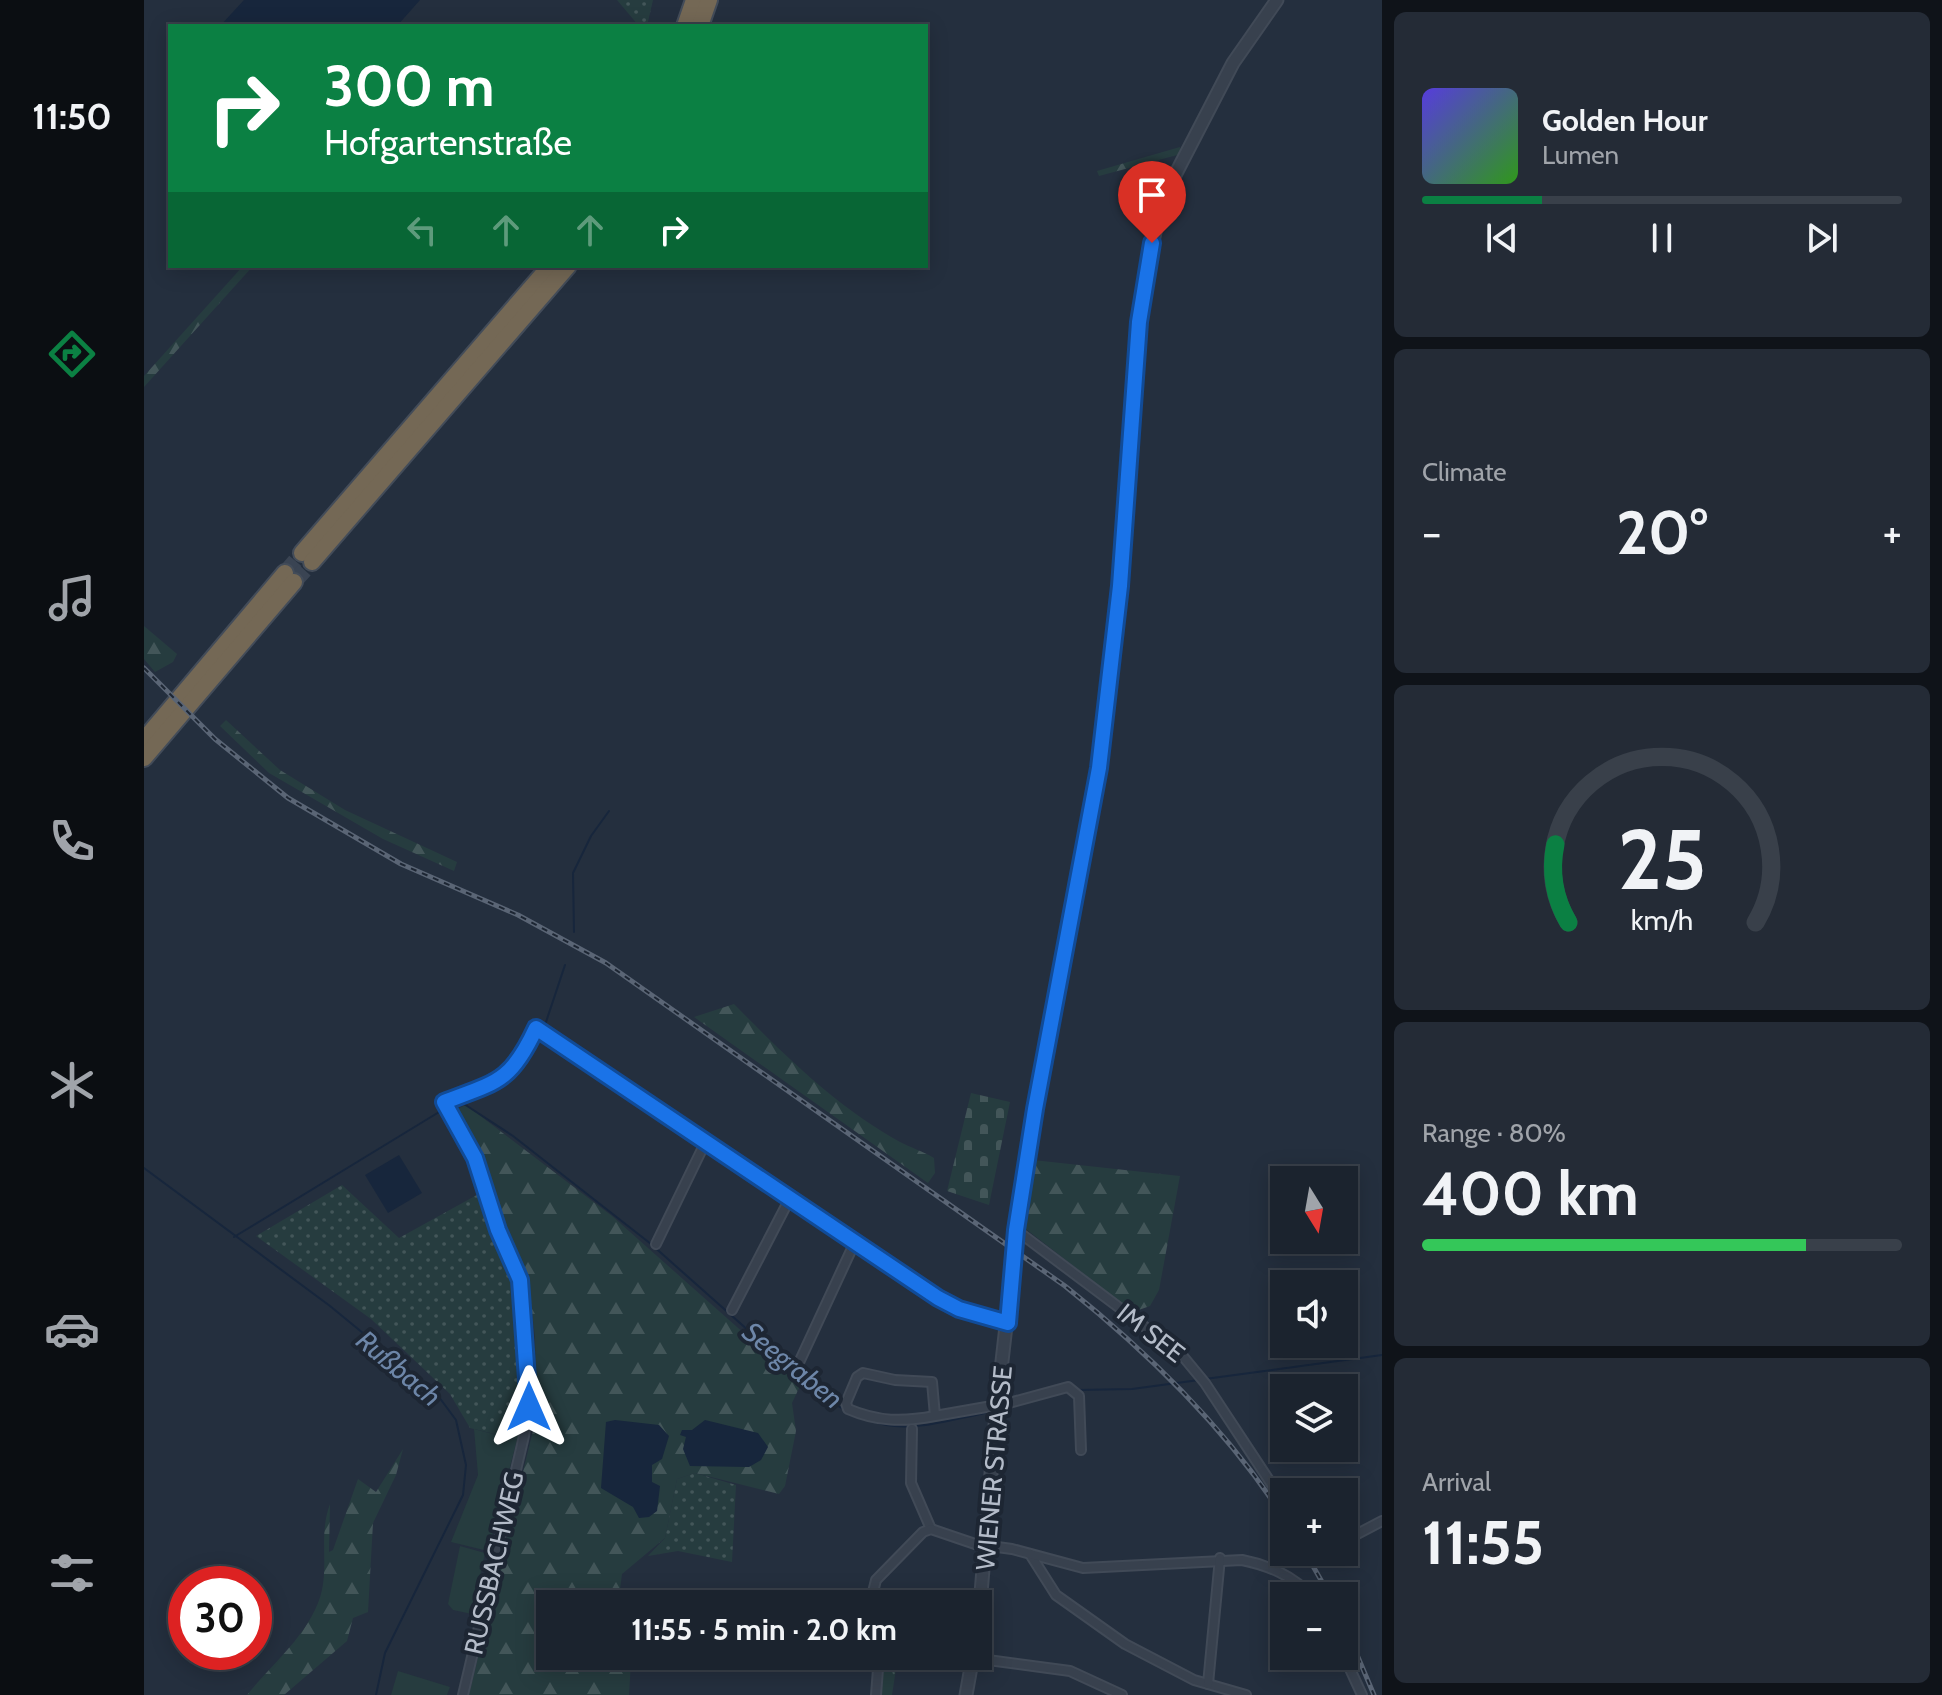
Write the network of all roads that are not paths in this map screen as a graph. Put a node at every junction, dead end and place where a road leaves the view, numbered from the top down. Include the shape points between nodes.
1 (694, 0) edge
2 (709, 0) edge
3 (1277, 0) edge
4 (686, 24) edge
5 (701, 24) edge
6 (548, 268) edge
7 (566, 268) edge
8 (144, 740) edge
9 (144, 758) edge
10 (706, 1141) junction
11 (789, 1200) junction
12 (1016, 1230) junction
13 (656, 1244) dead end
14 (854, 1244) junction
15 (732, 1310) dead end
16 (1008, 1323) junction
17 (796, 1369) dead end
18 (997, 1409) junction
19 (935, 1416) junction
20 (912, 1429) dead end
21 (1081, 1450) dead end
22 (1270, 1482) edge
23 (1382, 1521) edge
24 (931, 1529) junction
25 (1358, 1534) edge
26 (985, 1546) junction
27 (1030, 1554) junction
28 (1220, 1558) junction
29 (1296, 1582) edge
30 (874, 1590) edge
31 (981, 1590) edge
32 (992, 1660) edge
33 (878, 1670) edge
34 (971, 1670) edge
35 (1350, 1670) edge
36 (1208, 1684) junction
37 (463, 1695) edge
38 (876, 1695) edge
39 (966, 1695) edge
40 (1122, 1695) edge
41 (1246, 1695) edge
42 (1362, 1695) edge

1 - 4 highway
2 - 5 highway
3 - 12 street, WIENER STRASSE via 1233,63 1191,144 1165,198 1148,259 1099,768
6 - 7 highway via 307,558
8 - 9 highway via 290,578
10 - 11 street
10 - 13 street
10 - 37 street, RUSSBACHWEG via 536,1028 517,1066 447,1107 475,1158 520,1280 530,1391
11 - 14 street
11 - 15 street
12 - 16 street, WIENER STRASSE
12 - 22 street, IM SEE via 1169,1343 1199,1374
14 - 16 street via 949,1303
14 - 17 street
16 - 18 street, WIENER STRASSE
18 - 19 street
18 - 21 street via 1075,1391
18 - 26 street, WIENER STRASSE
19 - 19 street via 894,1421 863,1416 846,1403 863,1373 932,1382
20 - 24 street via 911,1483
23 - 25 street
24 - 26 street
24 - 30 street via 876,1580
26 - 27 street
26 - 31 street, WIENER STRASSE
27 - 28 street via 1095,1568
27 - 36 street via 1056,1595 1125,1644
28 - 29 street via 1261,1564
28 - 36 street
32 - 40 street via 1070,1671
33 - 38 street
34 - 39 street
35 - 42 street
36 - 41 street

